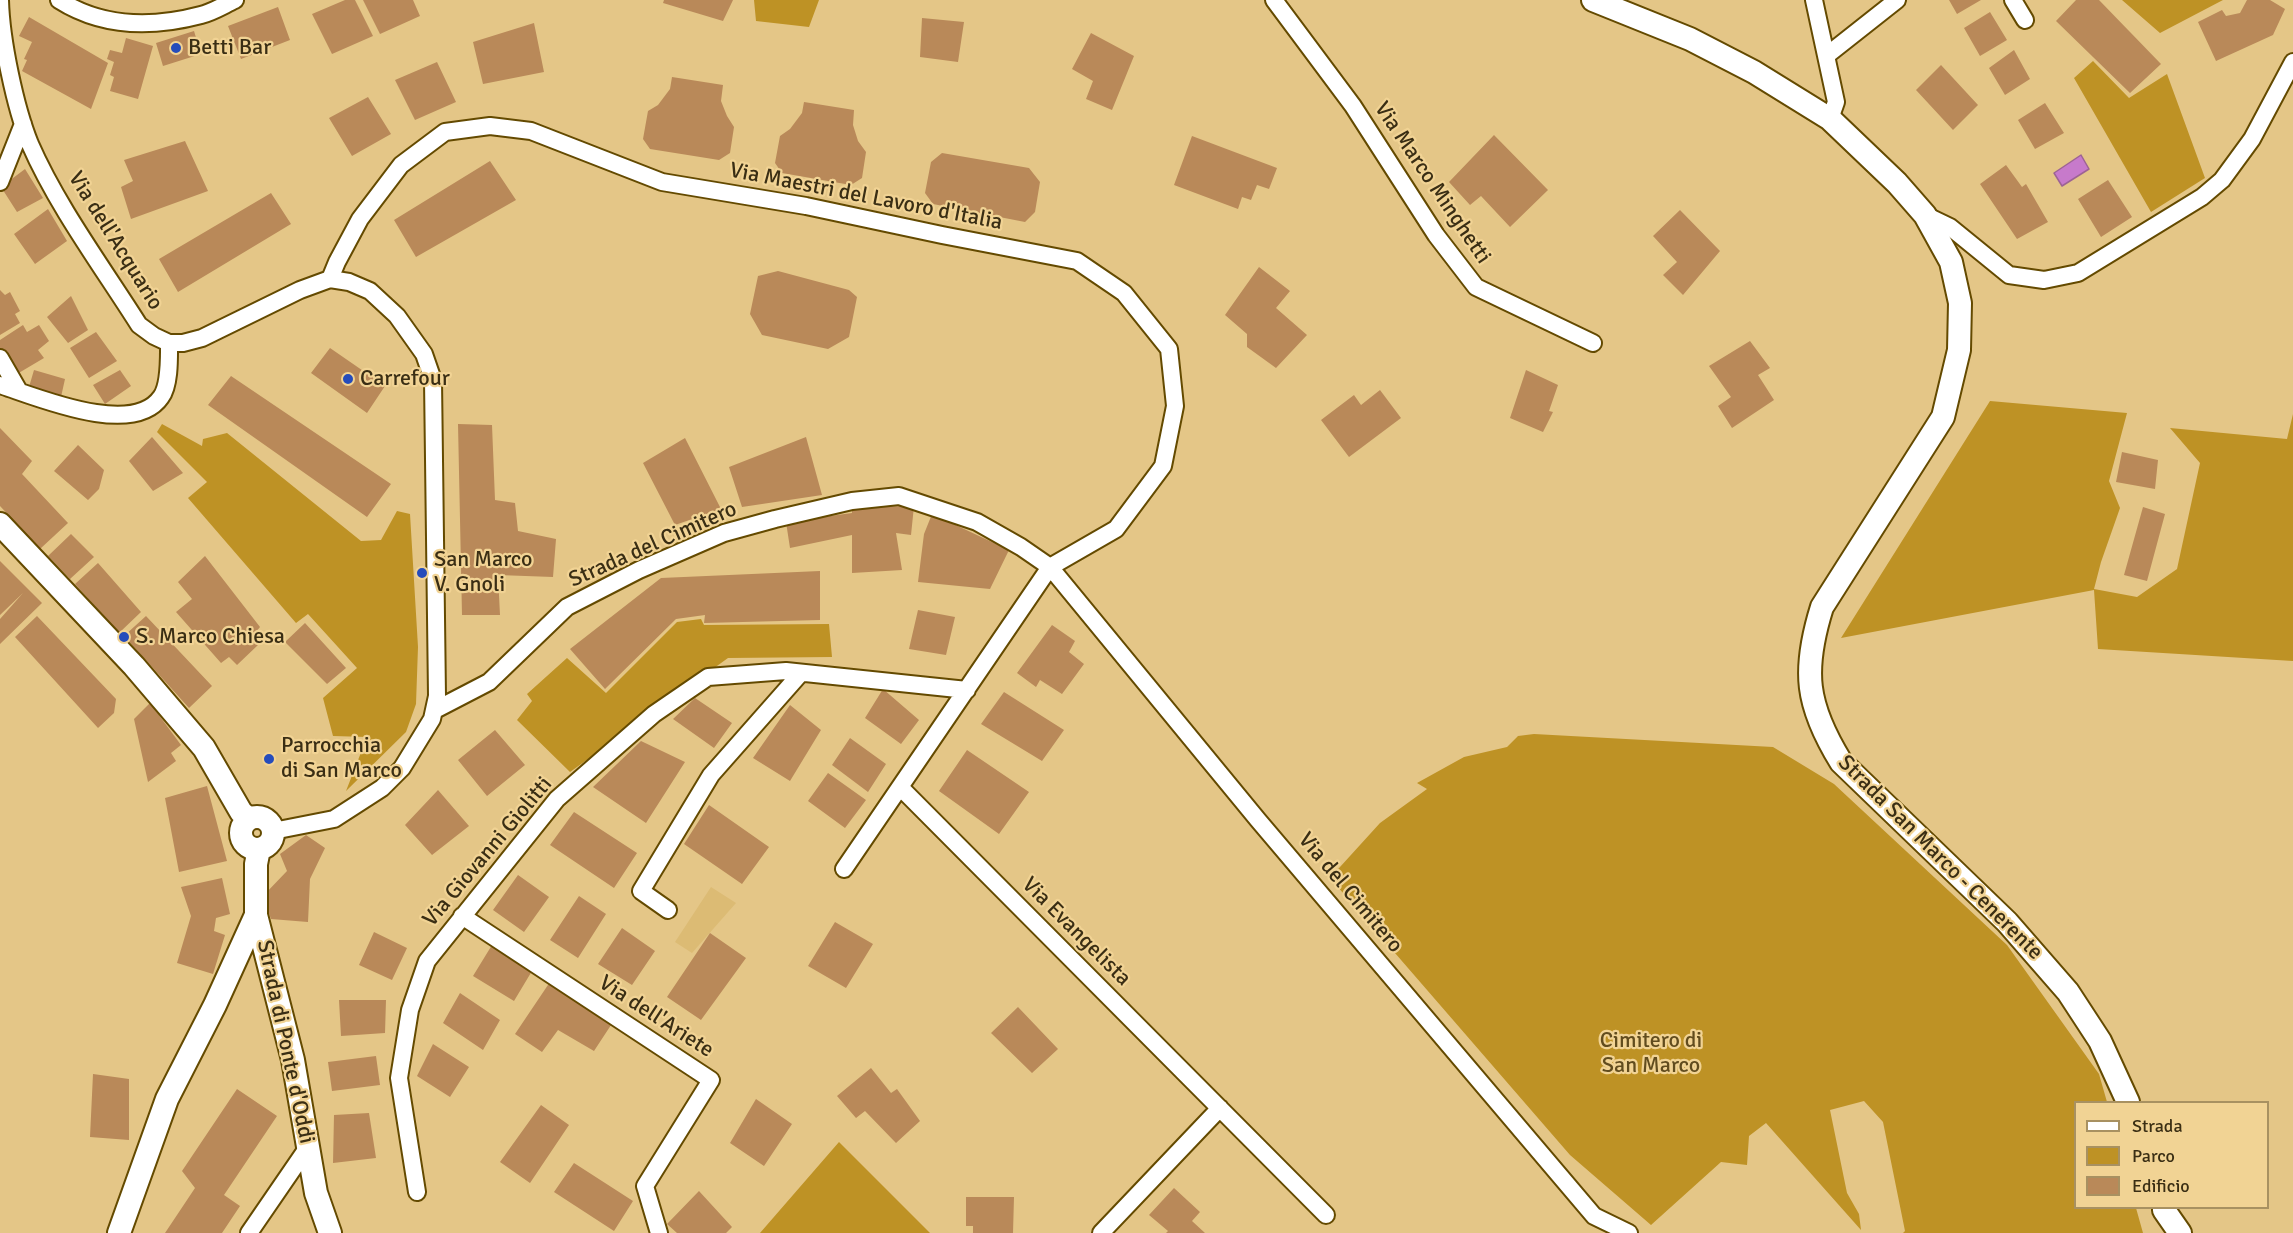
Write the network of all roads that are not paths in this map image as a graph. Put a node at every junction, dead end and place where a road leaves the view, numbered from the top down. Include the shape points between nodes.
1 (0, 0) edge
2 (58, 0) edge
3 (235, 0) edge
4 (1274, 0) edge
5 (1593, 0) edge
6 (1814, 0) edge
7 (1897, 0) edge
8 (2013, 0) edge
9 (2025, 21) dead end
10 (1826, 56) junction
11 (2293, 62) edge
12 (1830, 119) junction
13 (23, 124) junction
14 (0, 182) edge
15 (1925, 214) junction
16 (330, 279) junction
17 (170, 343) junction
18 (1593, 343) dead end
19 (0, 358) edge
20 (0, 385) edge
21 (19, 391) junction
22 (0, 524) edge
23 (1050, 567) junction
24 (801, 673) junction
25 (967, 690) junction
26 (435, 710) junction
27 (900, 787) junction
28 (266, 840) junction
29 (844, 869) dead end
30 (668, 910) dead end
31 (256, 915) junction
32 (462, 916) junction
33 (2128, 1101) edge
34 (1220, 1108) junction
35 (308, 1147) junction
36 (417, 1192) dead end
37 (2164, 1209) edge
38 (1326, 1215) dead end
39 (119, 1232) edge
40 (249, 1233) edge
41 (330, 1233) edge
42 (659, 1233) edge
43 (1101, 1233) edge
44 (1629, 1233) edge
45 (2169, 1233) edge
46 (2180, 1233) edge

1 - 13 street, Via dell'Acquario via 4,39
2 - 3 street via 101,20 131,24 203,15
4 - 18 street, Via Marco Minghetti via 1353,106 1436,235 1476,287
5 - 12 main road, Strada San Marco - Cenerente via 1690,39 1754,72
6 - 10 street
7 - 10 street
8 - 9 street
10 - 12 street via 1836,102
11 - 15 street via 2252,139 2222,180 2202,198 2078,273 2044,280 2008,275 1950,227
12 - 15 main road, Strada San Marco - Cenerente
13 - 14 street
13 - 17 street, Via dell'Acquario via 50,182 139,325
15 - 33 main road, Strada San Marco - Cenerente via 1951,262 1960,303 1959,350 1942,417 1822,607 1809,667 1811,699 1823,733 1841,762 2007,922 2068,992 2100,1041
16 - 17 street via 202,338
16 - 23 street, Via Maestri del Lavoro d'Italia via 360,219 401,165 445,132 490,126 531,131 662,182 806,206 1077,261 1124,293 1169,350 1175,406 1164,466 1116,529
16 - 26 street via 370,291 397,316 424,354 433,380
17 - 21 street via 163,396 151,408 137,414 113,415 70,408
19 - 21 street
20 - 21 street
22 - 28 main road via 134,666 204,747 241,812 249,819 242,829 247,845
23 - 25 street
23 - 26 street, Strada del Cimitero via 977,522 899,496 852,501 774,519 724,533 567,607 489,682
23 - 44 street, Via del Cimitero via 1258,820 1594,1216
24 - 25 street, Via Giovanni Giolitti
24 - 30 street via 711,775 641,891
24 - 32 street, Via Giovanni Giolitti via 708,677 654,714 557,799
25 - 27 street
26 - 28 street via 402,768 382,788 334,819
27 - 29 street
27 - 34 street, Via Evangelista
28 - 31 main road, Strada di Ponte d'Oddi via 256,864
31 - 35 main road, Strada di Ponte d'Oddi via 292,1060
31 - 39 main road via 167,1099
32 - 36 street, Via Giovanni Giolitti via 428,961 406,1032 399,1078
32 - 42 street, Via dell'Ariete via 711,1080 645,1186
34 - 38 street, Via Evangelista
34 - 43 street
35 - 40 street
35 - 41 main road, Strada di Ponte d'Oddi via 316,1192
37 - 45 main road
37 - 46 main road

